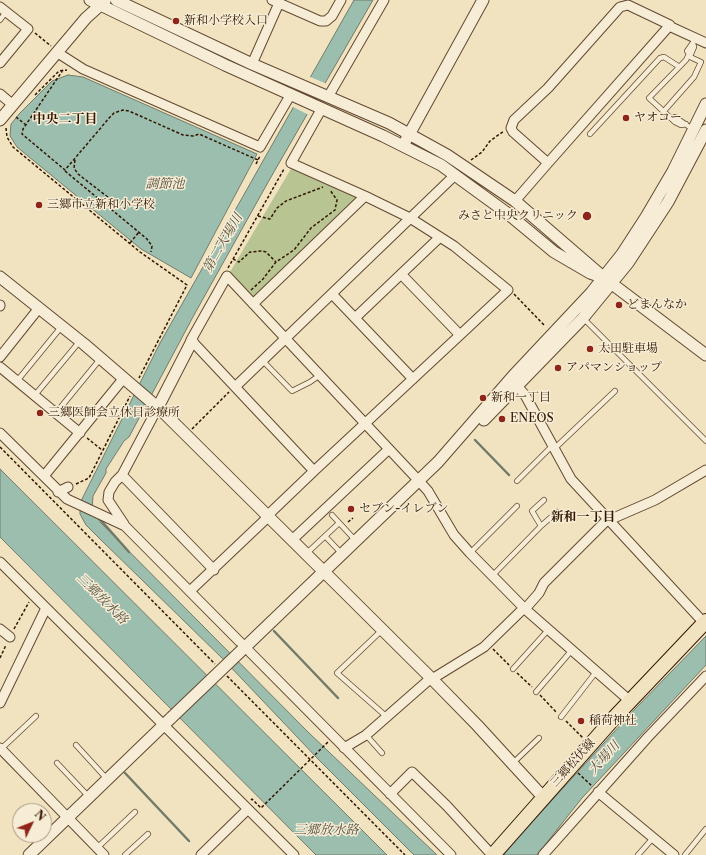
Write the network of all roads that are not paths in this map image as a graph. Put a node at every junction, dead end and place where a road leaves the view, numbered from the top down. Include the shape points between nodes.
1 (116, 0) edge
2 (341, 0) edge
3 (384, 0) edge
4 (483, 0) edge
5 (97, 1) edge
6 (276, 2) edge
7 (3, 10) edge
8 (0, 20) edge
9 (669, 26) junction
10 (694, 40) junction
11 (706, 43) edge
12 (58, 53) junction
13 (688, 55) junction
14 (0, 64) edge
15 (252, 64) junction
16 (678, 66) junction
17 (295, 91) junction
18 (0, 94) edge
19 (326, 96) junction
20 (706, 104) edge
21 (320, 107) junction
22 (15, 108) junction
23 (664, 112) junction
24 (5, 121) edge
25 (690, 127) junction
26 (706, 130) edge
27 (409, 133) junction
28 (590, 134) dead end
29 (403, 145) junction
30 (548, 163) junction
31 (455, 175) junction
32 (365, 196) junction
33 (514, 201) junction
34 (410, 218) junction
35 (440, 237) junction
36 (401, 274) junction
37 (0, 277) edge
38 (608, 280) junction
39 (332, 294) junction
40 (253, 304) junction
41 (39, 308) junction
42 (354, 318) junction
43 (582, 318) junction
44 (62, 326) junction
45 (460, 335) junction
46 (286, 339) junction
47 (80, 341) junction
48 (192, 341) junction
49 (706, 356) edge
50 (0, 357) edge
51 (101, 358) junction
52 (262, 361) junction
53 (0, 368) edge
54 (320, 375) junction
55 (123, 378) junction
56 (413, 379) junction
57 (17, 381) junction
58 (514, 382) junction
59 (235, 387) junction
60 (615, 391) dead end
61 (35, 395) junction
62 (156, 406) junction
63 (56, 412) junction
64 (366, 424) junction
65 (0, 433) edge
66 (80, 433) junction
67 (706, 441) edge
68 (553, 448) junction
69 (389, 449) junction
70 (706, 470) edge
71 (314, 471) junction
72 (122, 475) junction
73 (44, 476) junction
74 (419, 481) junction
75 (517, 481) dead end
76 (68, 487) road end
77 (58, 492) junction
78 (544, 500) dead end
79 (517, 506) dead end
80 (557, 512) dead end
81 (332, 515) dead end
82 (268, 516) junction
83 (609, 519) junction
84 (339, 523) junction
85 (125, 526) junction
86 (541, 526) junction
87 (325, 536) junction
88 (292, 540) junction
89 (356, 541) junction
90 (470, 553) junction
91 (306, 554) junction
92 (342, 554) junction
93 (0, 562) edge
94 (214, 570) junction
95 (324, 572) junction
96 (492, 576) junction
97 (190, 591) junction
98 (46, 608) junction
99 (525, 608) junction
100 (705, 622) edge
101 (0, 628) edge
102 (383, 629) junction
103 (549, 629) junction
104 (10, 637) road end
105 (244, 649) junction
106 (572, 650) junction
107 (513, 669) dead end
108 (596, 672) junction
109 (432, 678) junction
110 (704, 682) edge
111 (536, 692) dead end
112 (630, 701) junction
113 (0, 703) edge
114 (36, 716) dead end
115 (561, 716) dead end
116 (387, 717) junction
117 (168, 720) junction
118 (366, 735) junction
119 (539, 738) dead end
120 (76, 745) dead end
121 (344, 748) junction
122 (1, 749) edge
123 (382, 753) dead end
124 (57, 763) dead end
125 (513, 763) junction
126 (108, 780) junction
127 (597, 791) junction
128 (390, 794) junction
129 (543, 797) junction
130 (90, 798) junction
131 (248, 809) junction
132 (135, 812) dead end
133 (68, 818) junction
134 (706, 829) edge
135 (148, 834) dead end
136 (652, 838) junction
137 (97, 848) junction
138 (29, 855) edge
139 (104, 855) edge
140 (125, 855) edge
141 (201, 855) edge
142 (294, 855) edge
143 (451, 855) edge
144 (493, 855) edge
145 (543, 855) edge
146 (638, 855) edge
147 (673, 855) edge
148 (685, 855) edge

1 - 15 street
2 - 6 street via 326,21 320,21
3 - 19 street
4 - 27 street
5 - 12 street
5 - 17 street via 225,65
6 - 15 street
7 - 8 lane
7 - 14 street via 28,29
9 - 10 street
9 - 30 street
9 - 30 street via 628,5 620,7 548,88 514,120 513,132
10 - 11 street
10 - 13 lane via 687,51
12 - 17 street via 83,69 260,147
12 - 22 street
13 - 16 lane
13 - 23 lane via 701,62 694,77
15 - 17 street
16 - 23 lane via 649,98
16 - 28 lane via 664,57 660,58
17 - 19 street
17 - 21 street
18 - 22 street
19 - 27 street
20 - 25 street
21 - 29 street
21 - 32 street via 291,163
22 - 24 street
23 - 25 lane
25 - 38 street via 673,171
26 - 38 street via 655,222
27 - 29 street
27 - 33 street via 453,159
29 - 31 street
30 - 33 street
31 - 34 street
31 - 38 street via 554,252 590,273
32 - 34 street
32 - 40 street
33 - 38 street
34 - 35 street
34 - 39 street
35 - 36 street
35 - 45 street via 508,290
36 - 42 street
36 - 45 street
37 - 41 street
38 - 43 street
38 - 49 street
38 - 58 street via 575,310
39 - 42 street
39 - 46 street
40 - 46 street
40 - 48 street via 226,276
41 - 44 street
41 - 50 street
42 - 56 street
43 - 58 street
43 - 67 lane
44 - 47 street
44 - 57 lane
45 - 56 street
46 - 52 street
46 - 54 street
47 - 51 street
47 - 61 lane
48 - 59 street
48 - 62 street
51 - 55 street
51 - 63 lane
52 - 54 lane via 292,391
52 - 59 street
53 - 57 street
54 - 64 street
55 - 62 street
55 - 66 street
56 - 64 street
57 - 61 street
58 - 68 street via 525,396
58 - 74 street via 457,447
59 - 71 street
60 - 68 lane
61 - 63 street
62 - 72 street
62 - 82 street
63 - 66 street
64 - 69 street
64 - 71 street
65 - 73 street
66 - 73 street
68 - 75 lane
68 - 83 street via 571,479
69 - 74 street
69 - 88 street
70 - 83 street via 655,500
71 - 82 street
72 - 85 street via 109,492 108,500
72 - 94 street
73 - 77 street
74 - 89 street
74 - 90 street via 428,491 454,535
76 - 77 street
77 - 85 street via 77,505
78 - 86 lane via 532,511
79 - 90 lane
80 - 86 lane
81 - 84 lane
82 - 88 street
82 - 94 street
83 - 99 street via 544,582 539,593
83 - 100 street
84 - 87 lane
84 - 89 lane
85 - 97 street
86 - 96 lane
87 - 91 lane
87 - 92 lane
88 - 91 street
89 - 92 street
90 - 96 street
91 - 95 street
92 - 95 street
93 - 98 street
94 - 97 street
95 - 102 street
95 - 105 street
96 - 99 street
97 - 105 street
98 - 113 street
98 - 117 street
99 - 103 street
99 - 109 street via 484,647
100 - 112 main road, 三郷松伏線
101 - 104 street
102 - 109 street
102 - 116 lane via 337,673
103 - 106 street
103 - 107 lane
105 - 117 street, bridge
105 - 121 street
106 - 108 street
106 - 111 lane
108 - 112 street
108 - 115 lane
109 - 116 street
109 - 125 street
110 - 127 street
112 - 129 main road, 三郷松伏線
114 - 122 lane
116 - 118 street
117 - 126 street
117 - 131 street
118 - 121 street
118 - 123 lane
119 - 125 lane
120 - 126 lane
121 - 128 street
122 - 133 street
124 - 130 lane
125 - 129 street
126 - 130 street
127 - 136 street
127 - 145 street
128 - 143 street
128 - 144 street via 412,772
129 - 144 main road, 三郷松伏線
130 - 133 street
131 - 141 street
131 - 142 street
132 - 137 lane
133 - 137 street
133 - 138 street
134 - 148 lane
135 - 140 lane
136 - 146 lane
136 - 147 street
137 - 139 street

